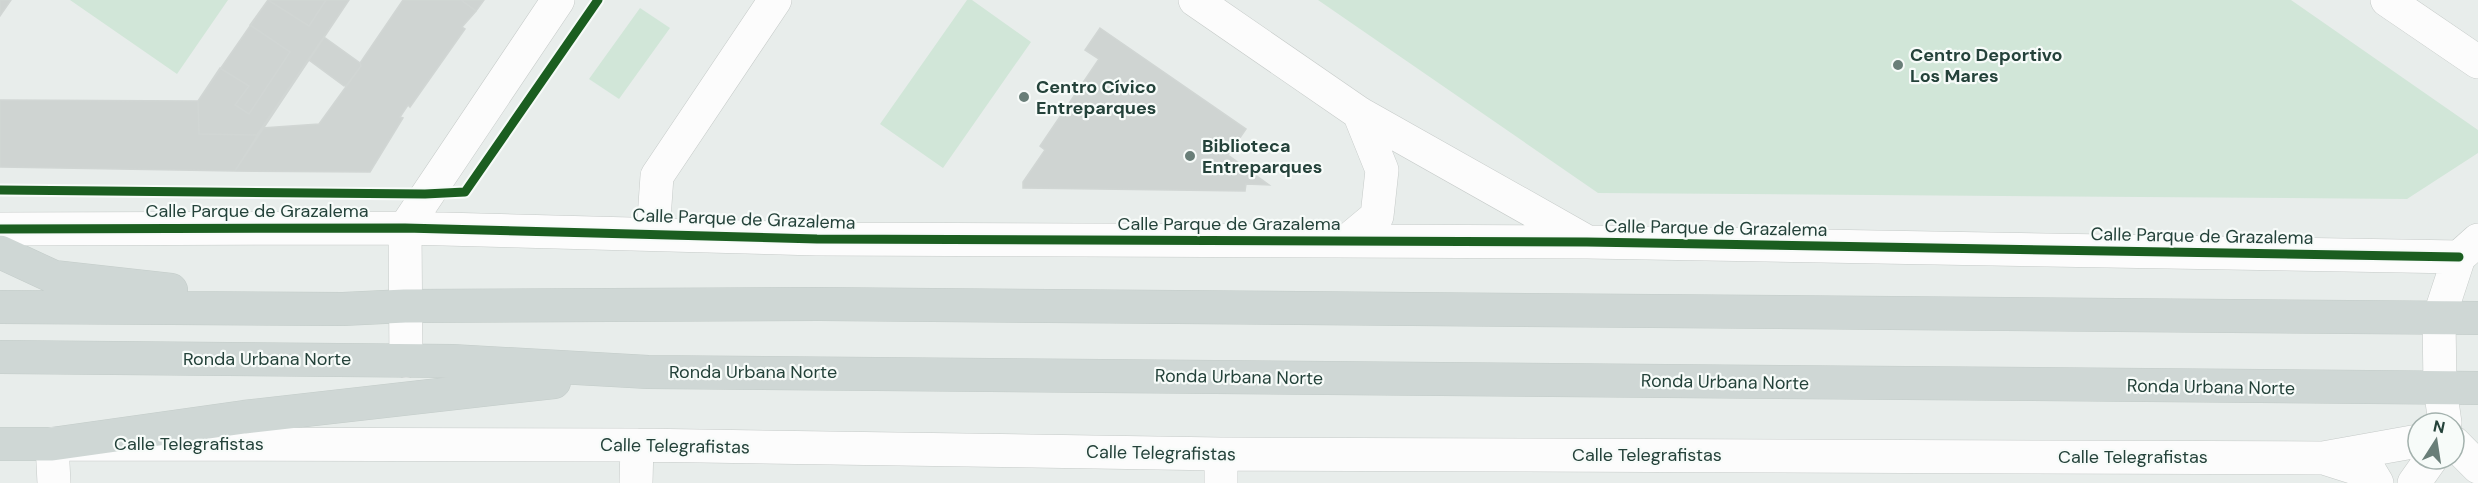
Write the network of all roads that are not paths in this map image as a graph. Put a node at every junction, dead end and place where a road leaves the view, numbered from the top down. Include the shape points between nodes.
1 (558, 0) edge
2 (775, 0) edge
3 (1195, 0) edge
4 (2394, 2) edge
5 (2478, 62) edge
6 (1359, 113) junction
7 (405, 228) junction
8 (0, 229) edge
9 (653, 233) junction
10 (1347, 241) junction
11 (1587, 242) junction
12 (2468, 249) edge
13 (0, 252) edge
14 (405, 306) junction
15 (0, 307) edge
16 (343, 309) junction
17 (2439, 318) junction
18 (2478, 318) edge
19 (0, 357) edge
20 (406, 361) junction
21 (648, 372) junction
22 (2440, 387) junction
23 (2478, 388) edge
24 (2443, 411) edge
25 (2406, 443) edge
26 (0, 444) edge
27 (52, 444) junction
28 (638, 445) junction
29 (2466, 455) edge
30 (2323, 458) junction
31 (2478, 467) edge
32 (1221, 468) edge
33 (54, 483) edge
34 (636, 483) edge
35 (2377, 483) edge

1 - 7 street
2 - 9 street via 657,176
3 - 6 street
4 - 5 street
6 - 10 street via 1382,170 1377,216
6 - 11 street
7 - 8 street, Calle Parque de Grazalema
7 - 9 street, Calle Parque de Grazalema
7 - 14 street
9 - 10 street, Calle Parque de Grazalema via 829,239
10 - 11 street, Calle Parque de Grazalema
11 - 12 street, Calle Parque de Grazalema
12 - 17 street
13 - 16 main road via 54,277
14 - 16 main road
14 - 17 main road via 831,304
14 - 20 street
15 - 16 main road
17 - 18 main road
17 - 22 street
19 - 20 main road, Ronda Urbana Norte
20 - 21 main road, Ronda Urbana Norte
21 - 22 main road, Ronda Urbana Norte
21 - 27 main road via 244,417
22 - 23 main road, Ronda Urbana Norte
22 - 24 street
25 - 30 street
26 - 27 main road, Calle Telegrafistas
27 - 28 street, Calle Telegrafistas
27 - 33 street
28 - 32 street, Calle Telegrafistas
28 - 34 street
29 - 31 street
30 - 32 street, Calle Telegrafistas
30 - 35 street via 2371,472

